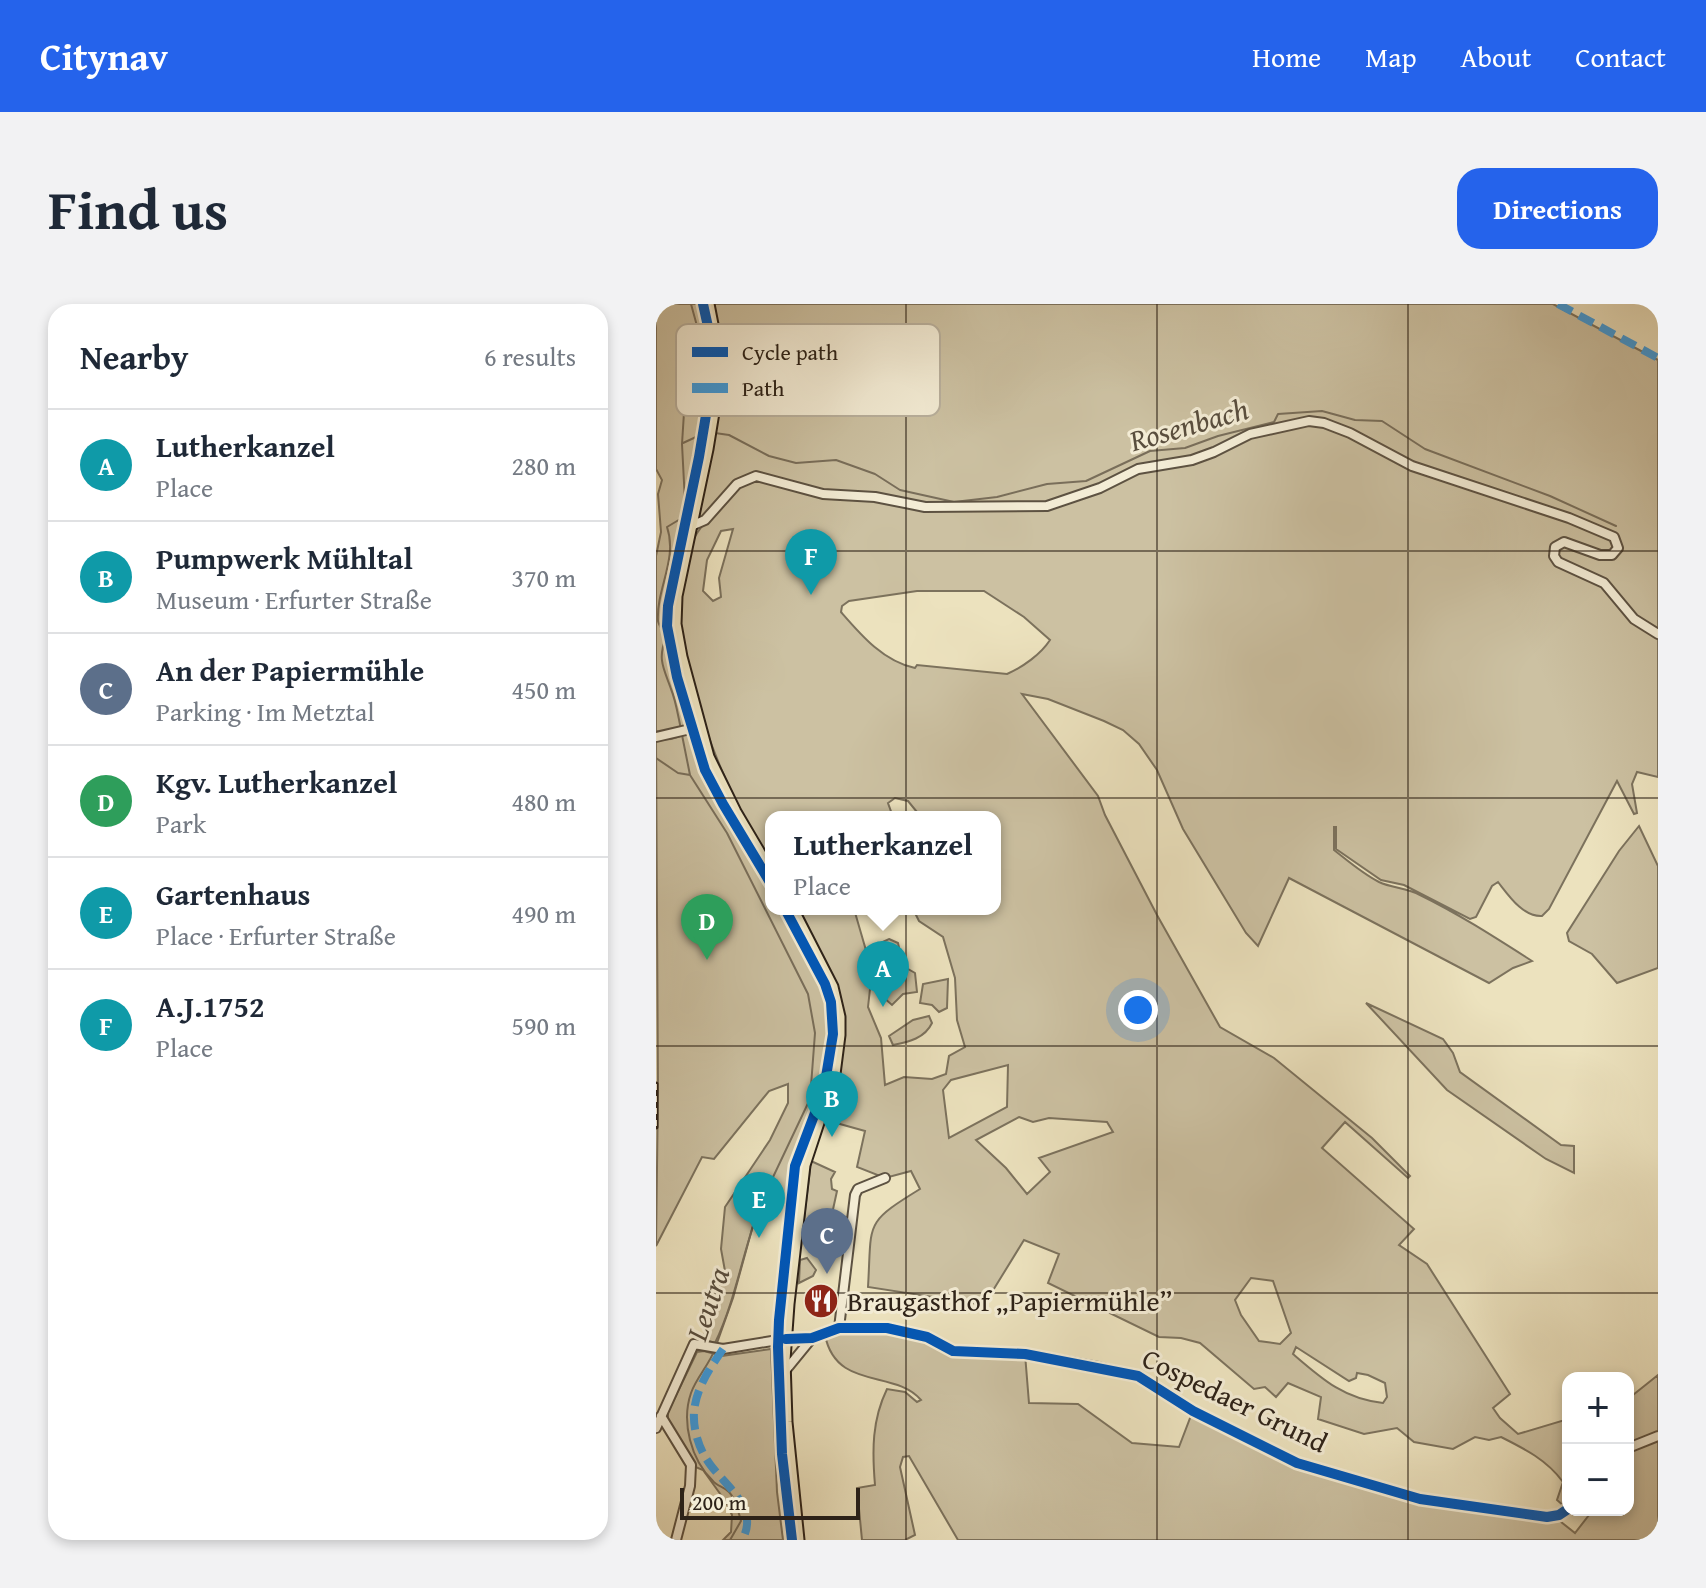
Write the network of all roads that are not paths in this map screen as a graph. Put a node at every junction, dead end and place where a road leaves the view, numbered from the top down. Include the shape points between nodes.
1 (708, 304) edge
2 (712, 324) edge
3 (712, 416) edge
4 (691, 526) junction
5 (1658, 634) edge
6 (699, 727) junction
7 (656, 737) edge
8 (765, 862) edge
9 (795, 915) edge
10 (885, 1178) dead end
11 (839, 1328) junction
12 (812, 1338) junction
13 (786, 1339) junction
14 (784, 1372) junction
15 (660, 1409) edge
16 (656, 1428) edge
17 (1658, 1436) edge
18 (1634, 1446) edge
19 (1562, 1512) edge
20 (676, 1540) edge
21 (798, 1540) edge

1 - 2 main road
3 - 4 main road
4 - 5 street via 705,520 737,484 756,476 823,494 925,507 1047,506 1138,469 1192,460 1250,434 1309,421 1350,433 1417,468 1614,537 1618,548 1612,555 1564,542 1555,547 1554,556 1604,583 1634,619
4 - 6 main road via 675,624
6 - 7 street
6 - 8 main road via 719,781
9 - 13 main road via 825,968 839,1017 838,1056 802,1174
10 - 11 street via 855,1195
11 - 12 street, Cospedaer Grund
11 - 19 street, Cospedaer Grund via 887,1328 927,1337 953,1351 1025,1354 1138,1376 1193,1411 1297,1463 1420,1499 1550,1517
12 - 13 street, Cospedaer Grund
12 - 14 street
13 - 14 main road
13 - 15 street, Cospedaer Grund via 723,1349 694,1344
14 - 21 main road
15 - 16 street
15 - 20 street via 691,1465
17 - 18 street

